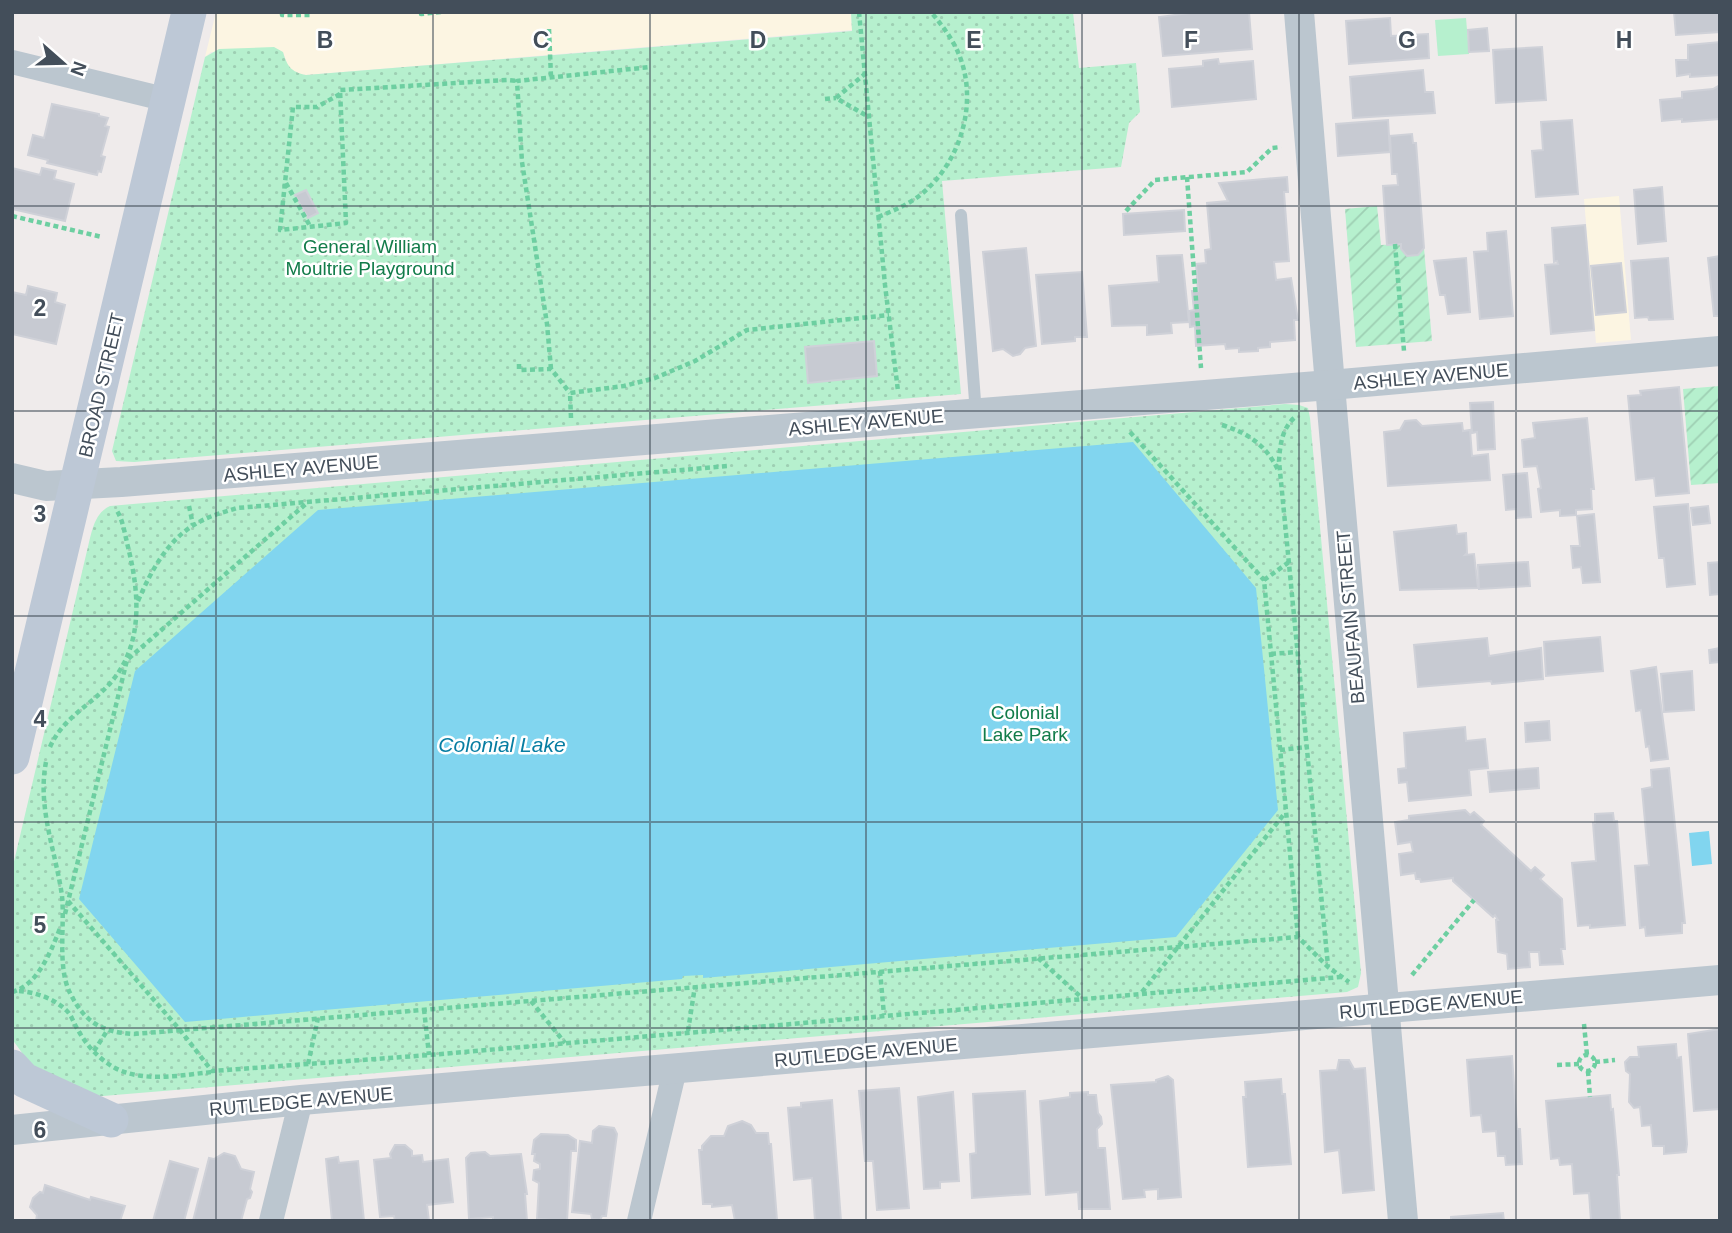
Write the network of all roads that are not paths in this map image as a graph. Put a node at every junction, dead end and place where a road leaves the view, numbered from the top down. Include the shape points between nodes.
1 (189, 12) edge
2 (1299, 12) edge
3 (12, 62) edge
4 (168, 100) junction
5 (961, 215) dead end
6 (1720, 351) edge
7 (1329, 385) junction
8 (976, 414) junction
9 (12, 478) edge
10 (77, 485) junction
11 (13, 752) edge
12 (1720, 980) edge
13 (1385, 1008) junction
14 (12, 1067) edge
15 (675, 1069) junction
16 (301, 1100) junction
17 (111, 1120) junction
18 (12, 1130) edge
19 (271, 1221) edge
20 (639, 1221) edge
21 (1403, 1221) edge

1 - 4 main road, BROAD STREET
2 - 7 street, BEAUFAIN STREET
3 - 4 street
4 - 10 main road, BROAD STREET
5 - 8 lane
6 - 7 street, ASHLEY AVENUE
7 - 8 street, ASHLEY AVENUE
7 - 13 street, BEAUFAIN STREET
8 - 10 street, ASHLEY AVENUE
9 - 10 street, ASHLEY AVENUE via 46,486
10 - 11 main road, BROAD STREET
12 - 13 street, RUTLEDGE AVENUE
13 - 15 street, RUTLEDGE AVENUE
13 - 21 street, BEAUFAIN STREET
14 - 17 main road via 24,1080
15 - 16 street, RUTLEDGE AVENUE
15 - 20 street
16 - 17 street, RUTLEDGE AVENUE
16 - 19 street
17 - 18 street, RUTLEDGE AVENUE

